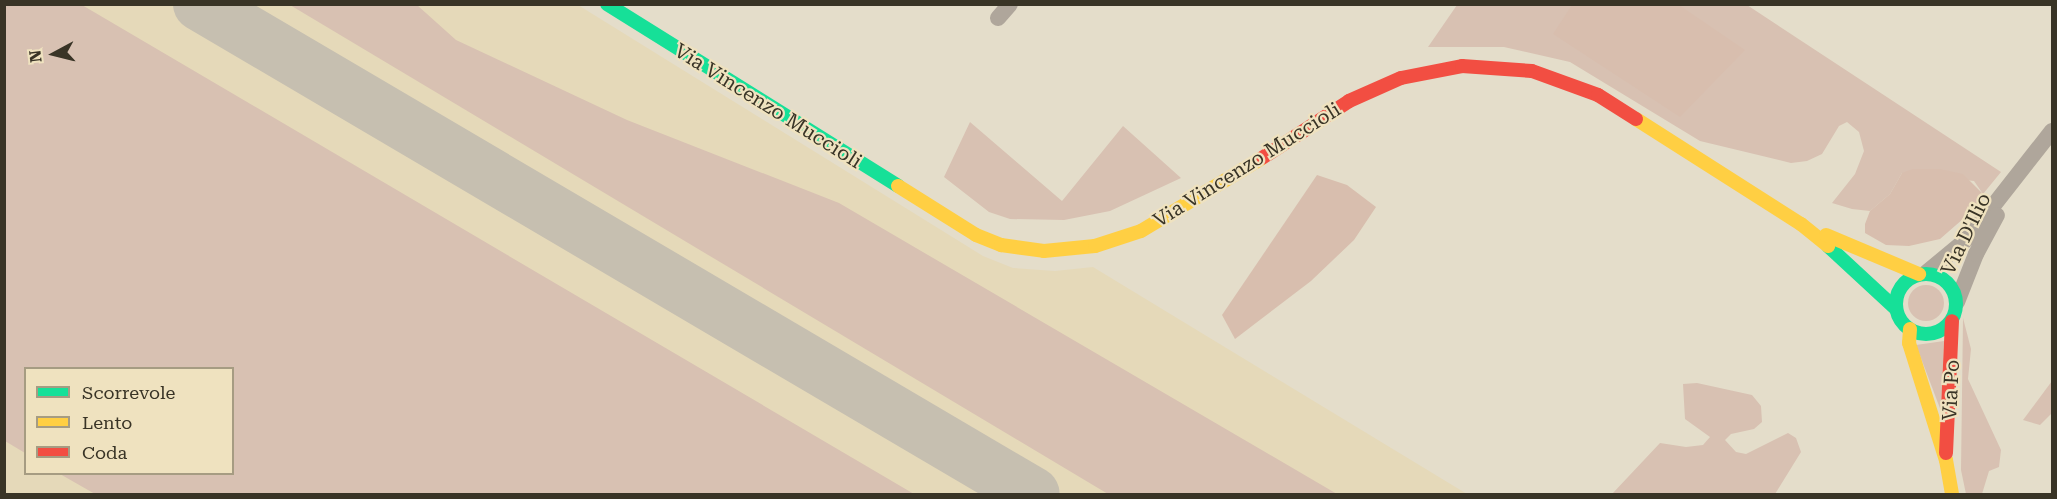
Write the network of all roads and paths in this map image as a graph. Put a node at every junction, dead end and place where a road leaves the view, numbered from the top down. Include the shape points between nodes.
1 (608, 4) edge
2 (1010, 4) edge
3 (998, 18) dead end
4 (2052, 131) edge
5 (2014, 185) junction
6 (1801, 224) junction
7 (1922, 274) junction
8 (1957, 302) junction
9 (1896, 309) junction
10 (1952, 321) junction
11 (1910, 329) junction
12 (1946, 460) junction
13 (1952, 495) edge

1 - 6 street, Via Vincenzo Muccioli via 938,213 976,235 1023,249 1079,249 1141,231 1203,196 1349,101 1424,72 1483,65 1550,75 1598,95
2 - 3 street
4 - 5 street, Via D'Ilio
5 - 7 street, Via D'Ilio via 1955,251
5 - 8 street, Via D'Ilio via 1976,254
6 - 7 street, Via Vincenzo Muccioli
6 - 9 street, Via Vincenzo Muccioli via 1864,276
7 - 8 street via 1943,278
7 - 9 street via 1898,291
8 - 10 street
9 - 11 street
10 - 11 street via 1937,332
10 - 12 street, Via Po
11 - 12 street, Via Po via 1909,343
12 - 13 street, Via Po

